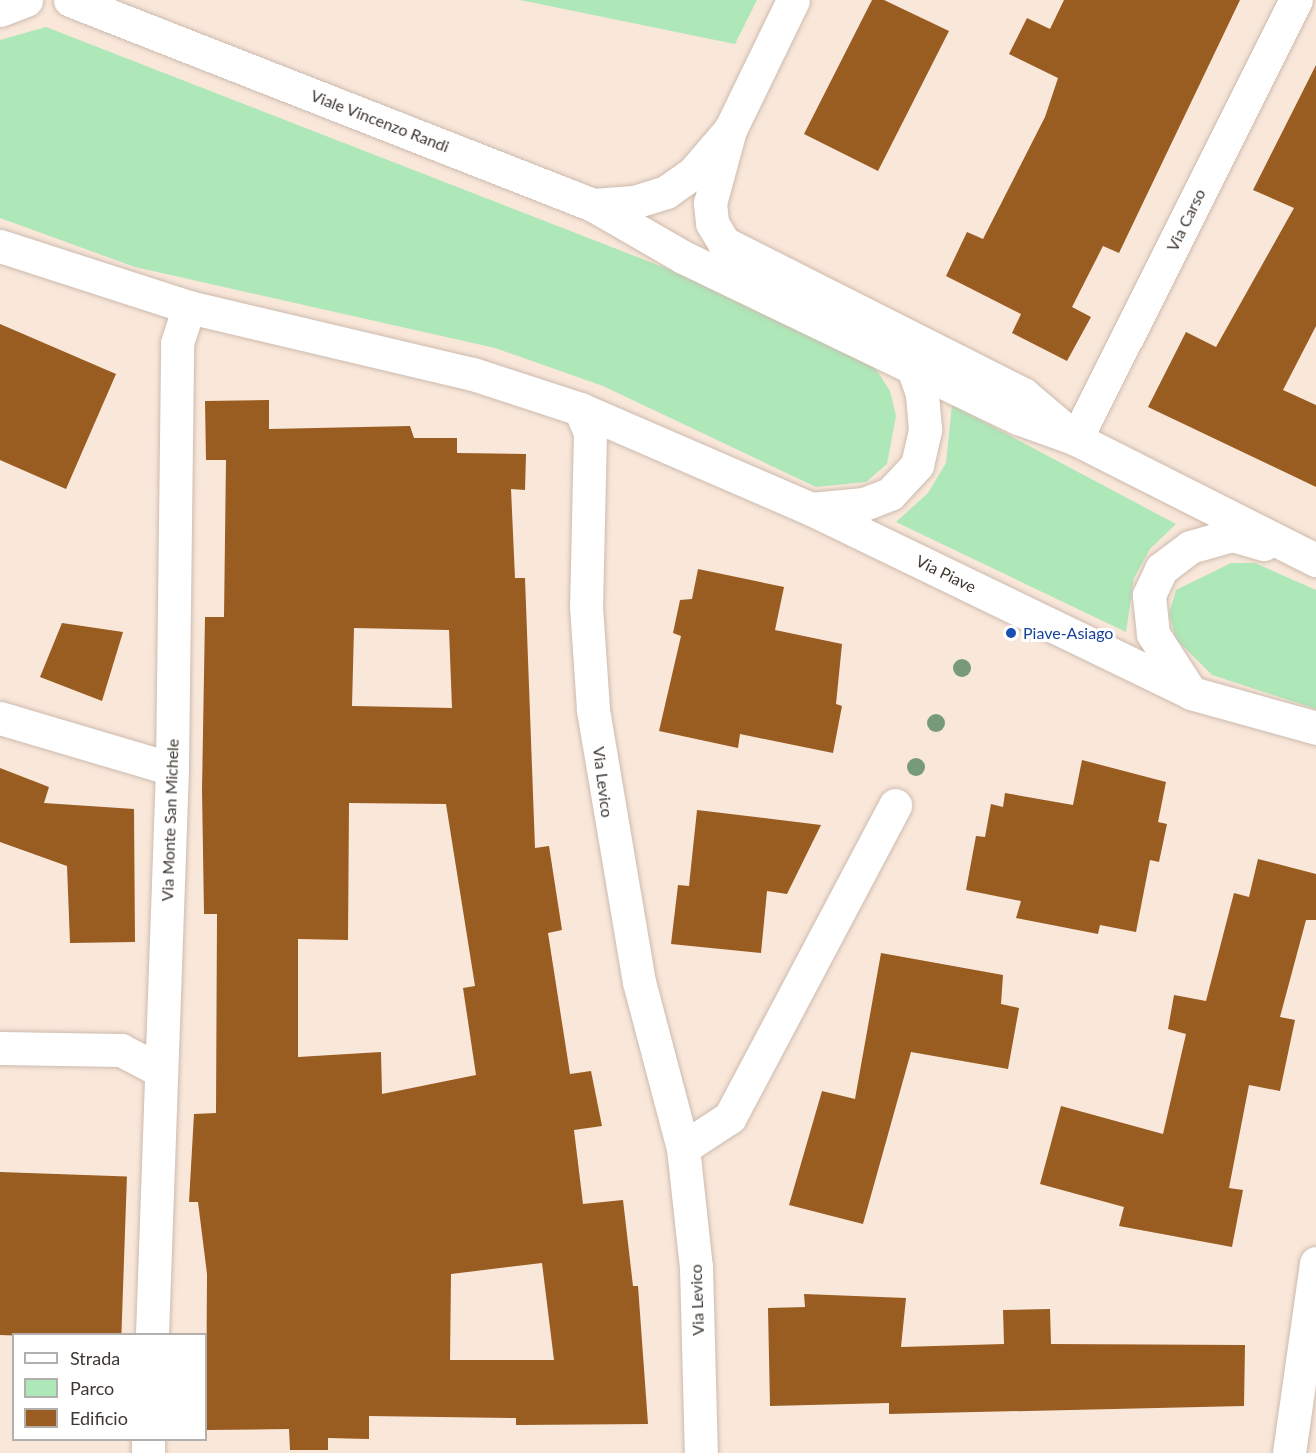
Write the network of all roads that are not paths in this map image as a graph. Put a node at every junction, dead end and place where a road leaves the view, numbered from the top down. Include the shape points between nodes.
1 (26, 0) edge
2 (70, 0) edge
3 (793, 0) edge
4 (1296, 0) edge
5 (0, 10) edge
6 (730, 130) junction
7 (593, 205) junction
8 (0, 246) edge
9 (189, 307) junction
10 (913, 368) junction
11 (580, 409) junction
12 (1076, 439) junction
13 (811, 509) junction
14 (1310, 557) edge
15 (1191, 693) junction
16 (0, 718) edge
17 (1316, 728) edge
18 (172, 769) junction
19 (895, 805) dead end
20 (0, 1048) edge
21 (161, 1071) junction
22 (683, 1148) junction
23 (1316, 1263) edge
24 (152, 1333) edge
25 (701, 1453) edge
26 (1289, 1453) edge

1 - 5 street
2 - 7 street, Viale Vincenzo Randi
3 - 6 street
4 - 12 street, Via Carso
6 - 7 street via 693,173 666,192 634,202
6 - 12 street via 710,203 712,223 724,243 1023,394
7 - 10 street, Viale Vincenzo Randi via 683,257
8 - 9 street
9 - 11 street via 473,374
9 - 18 street, Via Monte San Michele via 177,343
10 - 12 street via 1018,418
10 - 13 street via 922,394 925,429 917,465 890,494 864,504
11 - 13 street, Via Piave
11 - 22 street, Via Levico via 590,433 586,606 609,828 639,982
12 - 14 street
13 - 15 street, Via Piave
14 - 15 street via 1232,535 1190,547 1161,569 1149,595 1153,634
15 - 17 street, Via Piave
16 - 18 street
18 - 21 street, Via Monte San Michele
19 - 22 street via 730,1117
20 - 21 street via 121,1050
21 - 24 street, Via Monte San Michele
22 - 25 street, Via Levico via 696,1267
23 - 26 street

